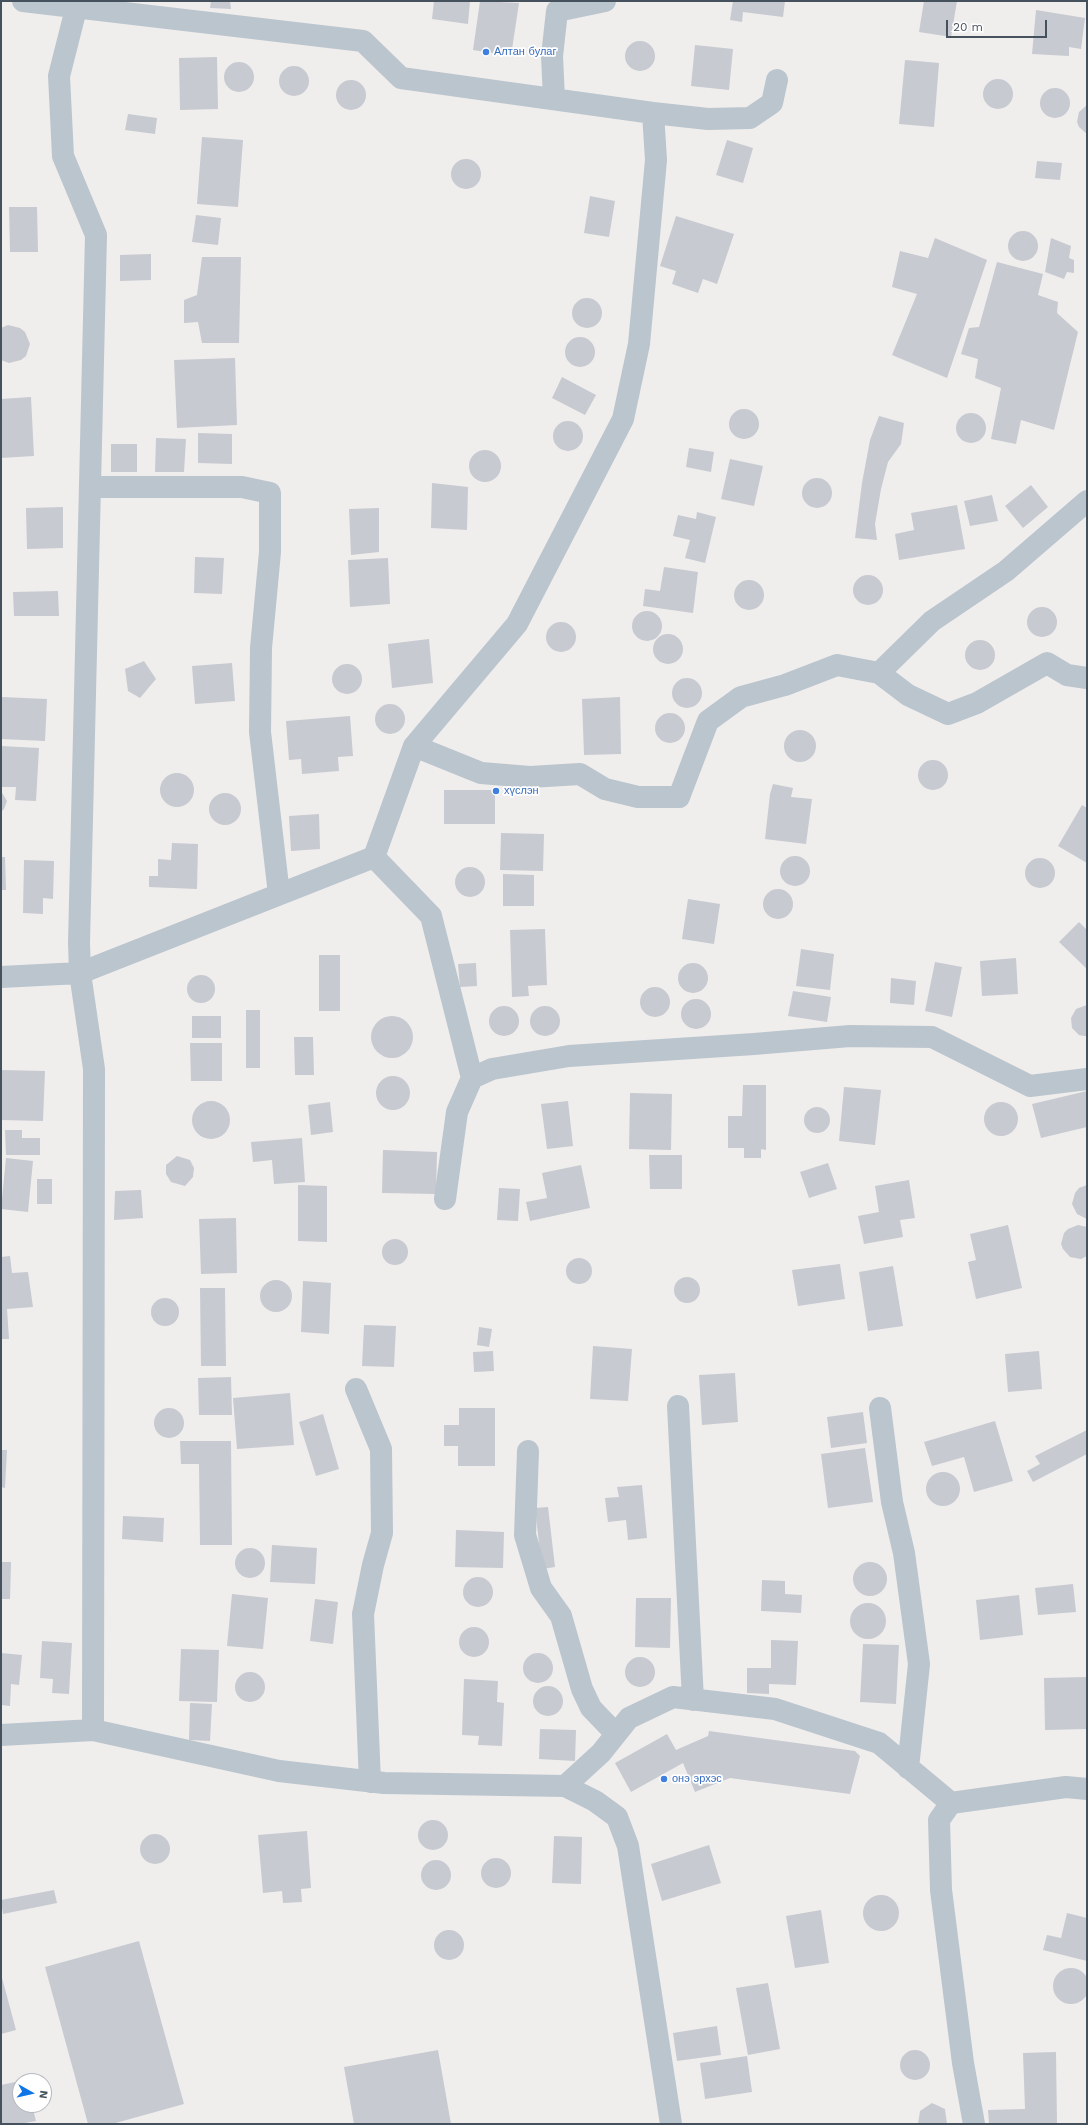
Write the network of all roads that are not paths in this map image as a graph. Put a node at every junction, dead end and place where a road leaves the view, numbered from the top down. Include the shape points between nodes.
1 (23, 1) edge
2 (605, 1) edge
3 (78, 5) edge
4 (777, 80) dead end
5 (554, 99) junction
6 (654, 113) junction
7 (90, 487) junction
8 (1087, 501) edge
9 (879, 673) junction
10 (1087, 678) edge
11 (414, 746) junction
12 (374, 856) junction
13 (279, 894) junction
14 (80, 973) junction
15 (1, 977) edge
16 (472, 1078) junction
17 (1087, 1079) edge
18 (445, 1199) dead end
19 (356, 1388) dead end
20 (678, 1406) dead end
21 (880, 1408) dead end
22 (528, 1451) dead end
23 (693, 1700) junction
24 (93, 1730) junction
25 (616, 1734) junction
26 (1, 1735) edge
27 (908, 1768) junction
28 (370, 1782) junction
29 (565, 1786) junction
30 (1087, 1789) edge
31 (951, 1803) junction
32 (671, 2124) edge
33 (974, 2124) edge

1 - 3 street
2 - 5 street via 557,11 552,56
3 - 5 street via 363,41 401,78
3 - 7 street via 59,76 63,156 96,235
4 - 6 street via 772,103 750,118 708,119
5 - 6 street
6 - 11 street via 656,160 639,344 623,419 518,624
7 - 13 street via 242,487 270,493 270,552 261,648 260,732
7 - 14 street
8 - 9 street via 1006,571 932,620
9 - 10 street via 908,695 948,714 977,703 1047,663 1067,675
9 - 11 street via 837,665 785,685 741,697 708,721 679,797 638,797 605,790 580,774 530,777 481,773
11 - 12 street
12 - 13 street
12 - 16 street via 430,916
13 - 14 street
14 - 15 street
14 - 24 street via 94,1069
16 - 17 street via 492,1068 569,1056 850,1036 932,1037 1030,1086
16 - 18 street via 457,1112
19 - 28 street via 381,1448 382,1533 363,1614
20 - 23 street
21 - 27 street via 892,1502 904,1553 918,1664
22 - 25 street via 525,1535 541,1588 561,1616 582,1689 591,1708
23 - 25 street via 673,1697 628,1718
23 - 27 street via 775,1709 878,1743
24 - 26 street
24 - 28 street via 279,1771
25 - 29 street via 601,1753
27 - 31 street
28 - 29 street
29 - 32 street via 595,1801 617,1817 628,1846
30 - 31 street via 1066,1787
31 - 33 street via 939,1820 941,1890 963,2063

